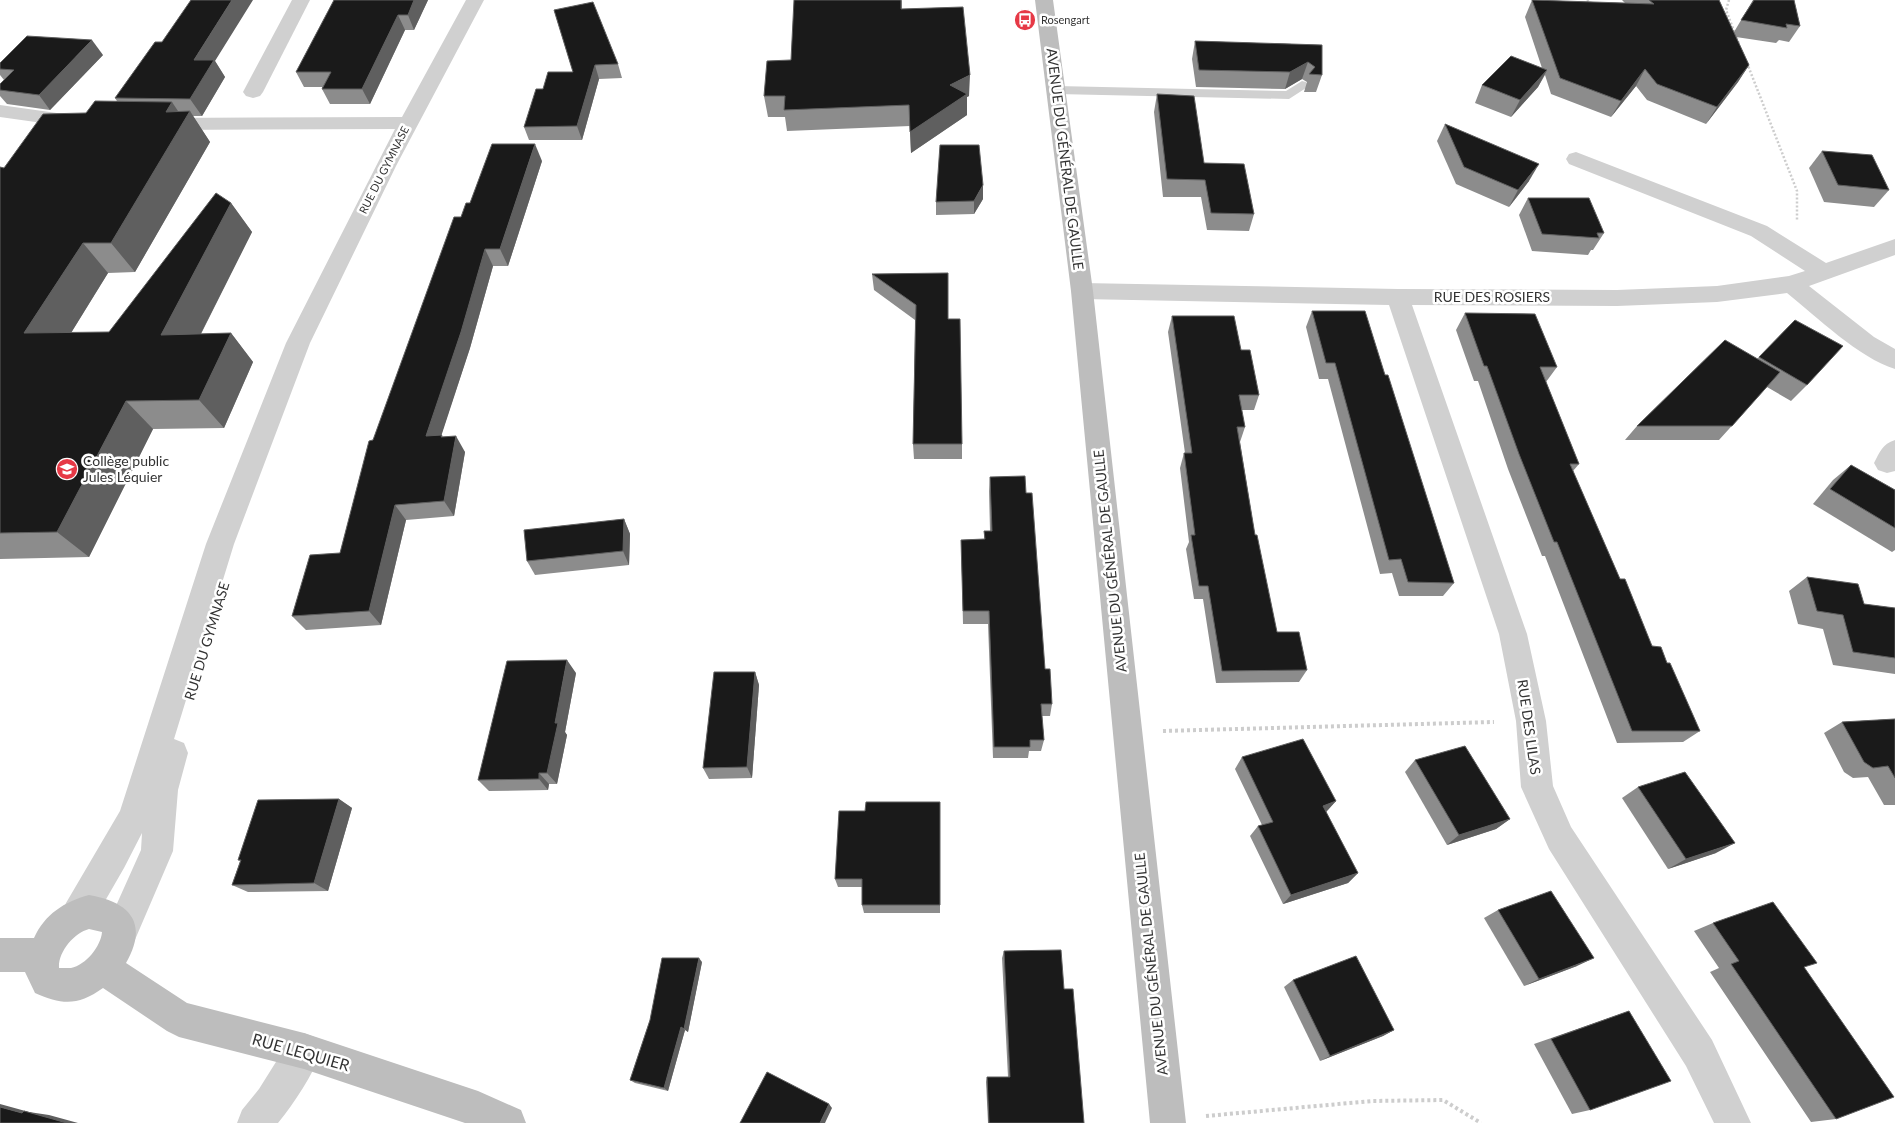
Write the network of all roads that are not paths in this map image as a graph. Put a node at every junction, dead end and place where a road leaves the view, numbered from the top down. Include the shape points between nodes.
1 (301, 0) edge
2 (476, 0) edge
3 (1044, 0) edge
4 (1302, 85) edge
5 (1057, 90) junction
6 (253, 92) dead end
7 (0, 111) edge
8 (96, 123) edge
9 (144, 123) edge
10 (408, 123) junction
11 (1576, 159) dead end
12 (1895, 248) edge
13 (1822, 272) junction
14 (1790, 284) junction
15 (1082, 291) junction
16 (1398, 297) junction
17 (298, 343) junction
18 (1895, 360) edge
19 (78, 915) junction
20 (119, 937) junction
21 (0, 955) edge
22 (42, 955) junction
23 (103, 968) junction
24 (304, 1051) junction
25 (1168, 1121) edge
26 (256, 1123) edge
27 (508, 1123) edge
28 (1733, 1123) edge

1 - 6 street
2 - 10 street, RUE DU GYMNASE
3 - 5 street, AVENUE DU GÉNÉRAL DE GAULLE
4 - 5 lane via 1289,95
5 - 15 street, AVENUE DU GÉNÉRAL DE GAULLE
7 - 8 street
9 - 10 street
10 - 17 street, RUE DU GYMNASE
11 - 13 street via 1759,232
12 - 13 street, RUE DES ROSIERS
13 - 14 street, RUE DES ROSIERS
14 - 16 street, RUE DES ROSIERS via 1717,294 1637,297
14 - 18 street via 1866,343
15 - 16 street, RUE DES ROSIERS
15 - 25 street, AVENUE DU GÉNÉRAL DE GAULLE
16 - 28 street, RUE DES LILAS via 1513,634 1531,720 1537,787 1560,838 1699,1053
17 - 19 street, RUE DU GYMNASE via 220,544 134,817
17 - 20 street, RUE DU GYMNASE via 162,790 156,851
19 - 20 street via 89,912 108,914 119,927
19 - 22 street via 55,932
20 - 23 street via 117,948
21 - 22 street
22 - 23 street via 44,977 52,984 76,984
23 - 24 street, RUE LEQUIER via 180,1019
24 - 26 street
24 - 27 street, RUE LEQUIER via 478,1109

